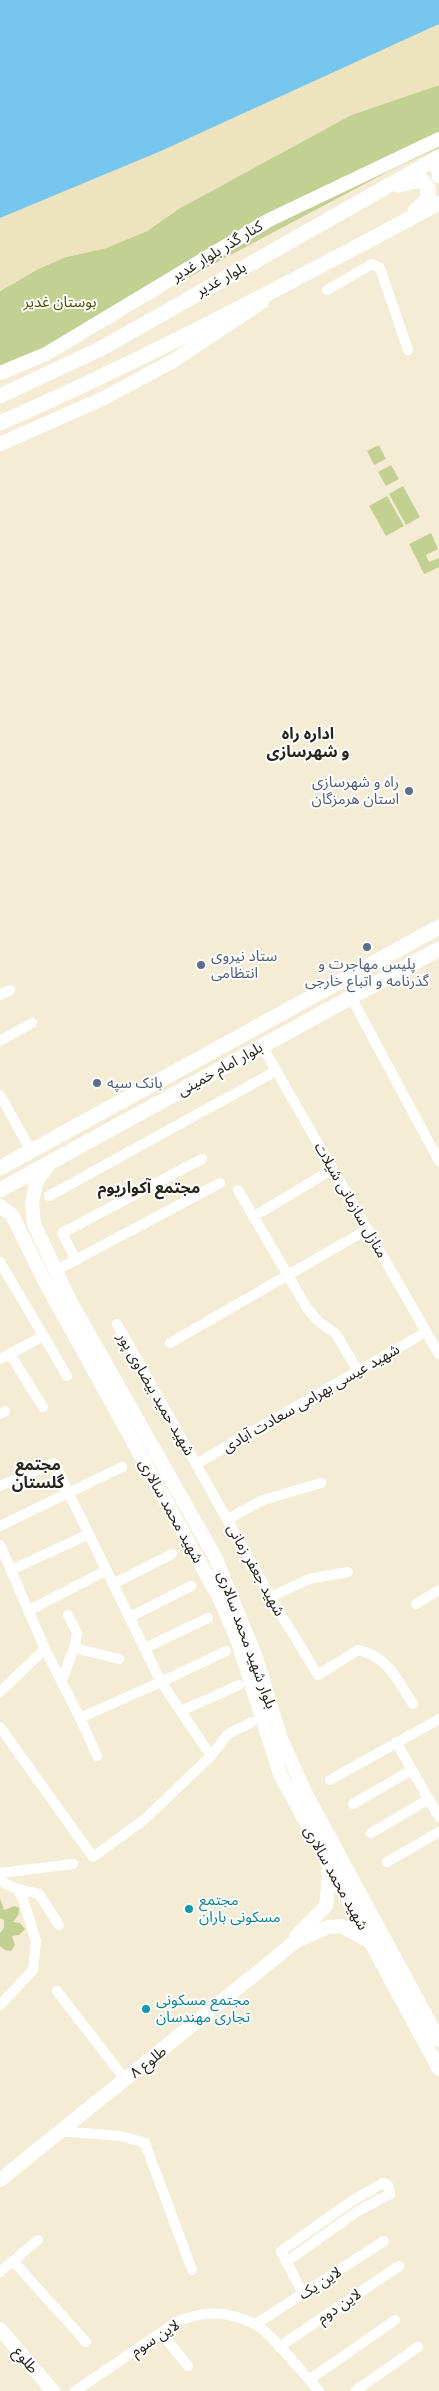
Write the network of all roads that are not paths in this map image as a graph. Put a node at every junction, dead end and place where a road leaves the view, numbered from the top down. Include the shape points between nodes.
1 (439, 139) edge
2 (439, 157) edge
3 (439, 166) edge
4 (439, 176) edge
5 (364, 199) junction
6 (439, 203) edge
7 (385, 231) junction
8 (287, 285) junction
9 (327, 290) dead end
10 (408, 350) dead end
11 (0, 373) edge
12 (0, 396) edge
13 (0, 423) edge
14 (0, 444) edge
15 (439, 927) edge
16 (439, 949) edge
17 (10, 990) dead end
18 (0, 995) edge
19 (352, 997) junction
20 (32, 1023) dead end
21 (0, 1041) edge
22 (262, 1046) junction
23 (276, 1072) junction
24 (0, 1095) edge
25 (30, 1151) junction
26 (202, 1159) dead end
27 (439, 1161) edge
28 (50, 1162) junction
29 (0, 1168) edge
30 (333, 1169) junction
31 (220, 1183) dead end
32 (0, 1190) edge
33 (238, 1190) dead end
34 (48, 1196) dead end
35 (0, 1206) edge
36 (253, 1217) junction
37 (368, 1229) junction
38 (76, 1260) junction
39 (0, 1262) edge
40 (49, 1274) junction
41 (288, 1276) junction
42 (116, 1324) dead end
43 (426, 1332) junction
44 (43, 1336) junction
45 (170, 1343) dead end
46 (10, 1354) junction
47 (439, 1354) edge
48 (0, 1359) edge
49 (358, 1371) junction
50 (67, 1376) dead end
51 (43, 1408) dead end
52 (196, 1464) junction
53 (122, 1467) dead end
54 (321, 1483) dead end
55 (0, 1486) edge
56 (70, 1494) junction
57 (228, 1520) junction
58 (0, 1526) edge
59 (89, 1534) junction
60 (0, 1545) edge
61 (172, 1554) dead end
62 (11, 1570) junction
63 (107, 1570) junction
64 (348, 1572) dead end
65 (113, 1584) junction
66 (191, 1586) dead end
67 (439, 1590) edge
68 (271, 1597) junction
69 (416, 1604) dead end
70 (28, 1611) junction
71 (68, 1615) dead end
72 (130, 1617) junction
73 (208, 1618) dead end
74 (74, 1648) junction
75 (145, 1648) junction
76 (45, 1649) junction
77 (226, 1651) dead end
78 (119, 1659) dead end
79 (62, 1680) junction
80 (161, 1682) junction
81 (239, 1685) dead end
82 (0, 1692) edge
83 (413, 1704) dead end
84 (181, 1711) junction
85 (80, 1718) junction
86 (439, 1719) edge
87 (252, 1722) dead end
88 (0, 1727) edge
89 (396, 1742) junction
90 (97, 1756) dead end
91 (211, 1756) junction
92 (412, 1770) junction
93 (330, 1780) dead end
94 (429, 1799) junction
95 (353, 1804) dead end
96 (439, 1817) edge
97 (439, 1832) edge
98 (371, 1833) dead end
99 (327, 1862) junction
100 (387, 1862) dead end
101 (73, 1864) dead end
102 (0, 1873) edge
103 (0, 1881) edge
104 (17, 1889) junction
105 (59, 1925) dead end
106 (294, 1942) junction
107 (373, 1944) junction
108 (57, 1991) dead end
109 (0, 2005) edge
110 (439, 2040) edge
111 (439, 2069) edge
112 (125, 2080) junction
113 (58, 2131) junction
114 (0, 2180) edge
115 (352, 2201) junction
116 (358, 2211) junction
117 (315, 2226) junction
118 (323, 2236) junction
119 (38, 2240) dead end
120 (384, 2241) dead end
121 (13, 2261) junction
122 (286, 2262) junction
123 (399, 2266) dead end
124 (192, 2270) dead end
125 (0, 2272) edge
126 (303, 2294) junction
127 (395, 2320) dead end
128 (256, 2324) junction
129 (0, 2329) edge
130 (161, 2333) junction
131 (86, 2342) dead end
132 (279, 2347) junction
133 (418, 2347) dead end
134 (188, 2366) dead end
135 (309, 2380) junction
136 (53, 2391) edge
137 (75, 2391) edge
138 (319, 2391) edge
139 (355, 2391) edge

1 - 11 main road, کنار گذر بلوار غدیر via 269,220 46,354
2 - 5 main road, بلوار غدیر
3 - 4 main road
5 - 7 main road via 414,180 422,180 428,188 428,199 420,208
5 - 12 main road, بلوار غدیر via 102,348
6 - 7 main road
7 - 8 main road
8 - 13 main road via 148,355
8 - 14 main road via 173,361 95,403
9 - 10 street via 372,264 380,268
15 - 25 main road, بلوار امام خمینی
16 - 19 main road, بلوار امام خمینی
17 - 18 street
19 - 22 main road, بلوار امام خمینی
19 - 27 street
20 - 21 street
22 - 23 street, منازل سازمانی شیلات
22 - 28 main road, بلوار امام خمینی
23 - 30 street, منازل سازمانی شیلات
23 - 34 street
24 - 25 street
25 - 29 main road, بلوار امام خمینی
26 - 38 street via 62,1233
28 - 32 main road, بلوار امام خمینی
28 - 40 main road, بلوار شهید محمد سالاری via 36,1182 32,1204 34,1224
30 - 36 street
30 - 37 street, منازل سازمانی شیلات
31 - 38 street
33 - 36 street
35 - 40 main road, شهید محمد سالاری via 12,1215
36 - 41 street
37 - 41 street
37 - 43 street, منازل سازمانی شیلات
38 - 40 street
39 - 44 street
40 - 99 main road, شهید محمد سالاری via 221,1601 238,1642 280,1774
40 - 110 main road, بلوار شهید محمد سالاری via 215,1557 252,1647 281,1739 305,1792
41 - 45 street
41 - 49 street via 312,1315 339,1338
42 - 52 street, شهید حمید بیضاوی پور
43 - 47 street, منازل سازمانی شیلات
43 - 49 street, شهید عیسی بهرامی سعادت آبادی
44 - 46 street
44 - 50 street
46 - 48 street
46 - 51 street
49 - 52 street, شهید عیسی بهرامی سعادت آبادی
52 - 57 street, شهید جعفر زمانی
53 - 56 street
54 - 57 street via 264,1500
55 - 56 street via 54,1463
56 - 58 street
56 - 59 street
57 - 68 street, شهید جعفر زمانی
59 - 62 street
59 - 63 street
60 - 62 street
61 - 65 street
62 - 70 street
63 - 65 street
63 - 70 street
64 - 68 street via 308,1579
65 - 72 street
66 - 72 street
67 - 69 street
68 - 83 street, شهید جعفر زمانی via 318,1675 358,1650 373,1653 387,1664
70 - 76 street
71 - 74 street via 77,1633
72 - 75 street
73 - 75 street
74 - 78 street
74 - 79 street
75 - 80 street
76 - 79 street
76 - 82 street
77 - 80 street
79 - 85 street
80 - 84 street
80 - 85 street
81 - 84 street
84 - 91 street
85 - 90 street
86 - 89 street
87 - 91 street via 228,1734
88 - 91 street via 93,1857 145,1819
89 - 92 street
89 - 93 street
92 - 94 street
92 - 95 street
94 - 96 street
94 - 98 street
97 - 100 street
99 - 106 main road, طلوع ۸ via 326,1906
99 - 107 main road, شهید محمد سالاری
101 - 102 street
103 - 104 street
104 - 105 street via 39,1894
104 - 109 street via 36,1941 33,1970
106 - 107 main road, طلوع ۸ via 328,1927 342,1926
106 - 112 main road, طلوع ۸
107 - 111 main road, شهید محمد سالاری
108 - 112 street
112 - 113 main road, طلوع ۸
113 - 114 main road, طلوع ۸
113 - 124 street via 121,2136 145,2143
115 - 116 street
115 - 116 street via 384,2183 388,2185 390,2194
115 - 117 street
116 - 118 street
117 - 118 street
117 - 122 street via 281,2251
118 - 122 street
119 - 121 street
120 - 126 street, لاین یک
121 - 125 street
121 - 131 street
122 - 126 street
123 - 132 street, لاین دوم
126 - 128 street, لاین یک
127 - 135 street
128 - 130 street, لاین سوم via 221,2313 194,2314
128 - 132 street, لاین سوم
129 - 136 main road, طلوع
130 - 134 street
130 - 137 street, لاین سوم
132 - 135 street, لاین سوم
133 - 139 street
135 - 138 street, لاین سوم

